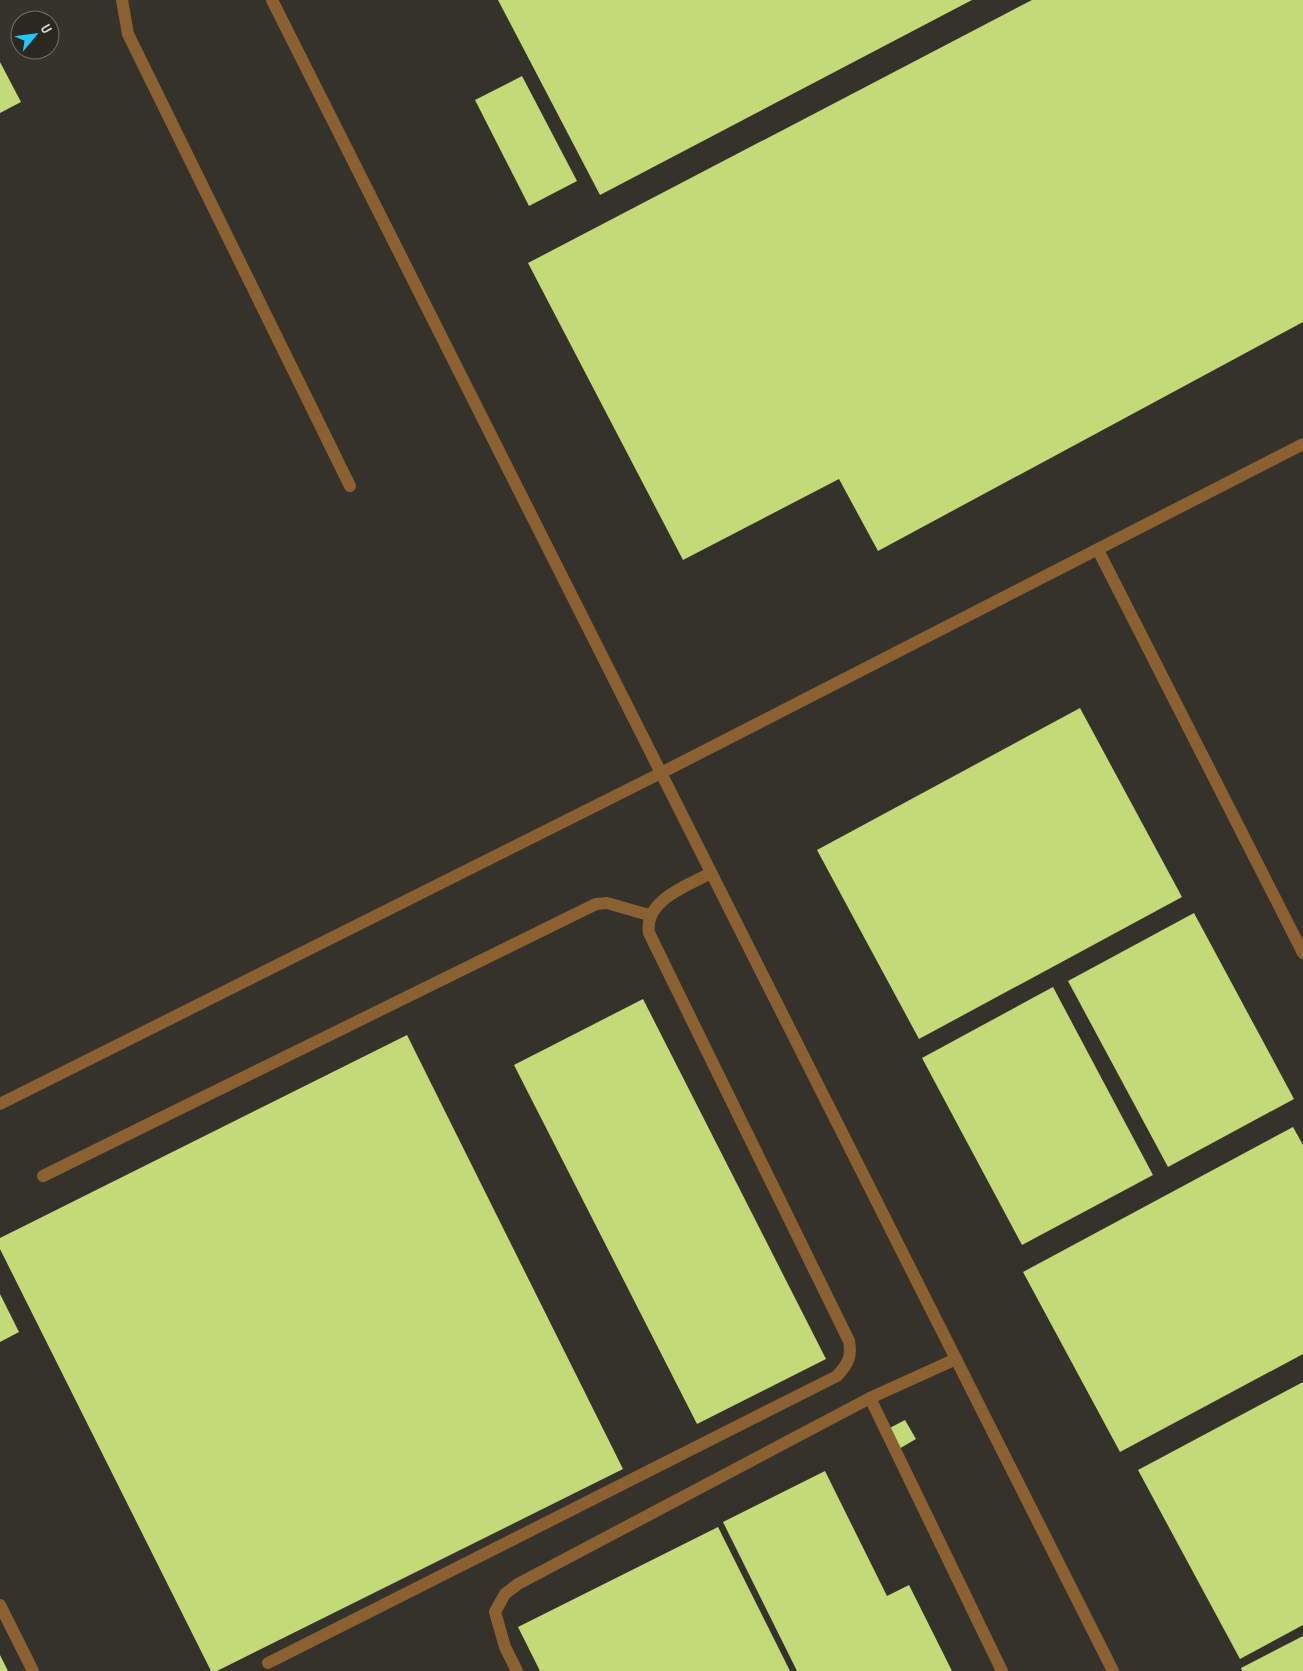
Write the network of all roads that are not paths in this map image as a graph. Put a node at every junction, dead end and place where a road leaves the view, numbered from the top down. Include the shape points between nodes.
1 (122, 0) edge
2 (272, 0) edge
3 (1303, 444) edge
4 (350, 486) dead end
5 (1098, 550) junction
6 (661, 773) junction
7 (711, 873) junction
8 (649, 915) junction
9 (1303, 953) edge
10 (0, 1104) edge
11 (43, 1176) dead end
12 (956, 1359) junction
13 (870, 1398) junction
14 (0, 1605) edge
15 (268, 1663) dead end
16 (33, 1671) edge
17 (517, 1671) edge
18 (1002, 1671) edge
19 (1113, 1671) edge

1 - 4 street via 128,34
2 - 6 street
3 - 5 street
5 - 6 street
5 - 9 street
6 - 7 street
6 - 10 street
7 - 8 street via 661,901
7 - 12 street
8 - 11 street via 607,903 596,904
8 - 15 street via 649,933 849,1341 851,1354 848,1364 837,1376
12 - 13 street
12 - 19 street
13 - 17 street via 518,1584 505,1594 495,1612 505,1647
13 - 18 street
14 - 16 street

